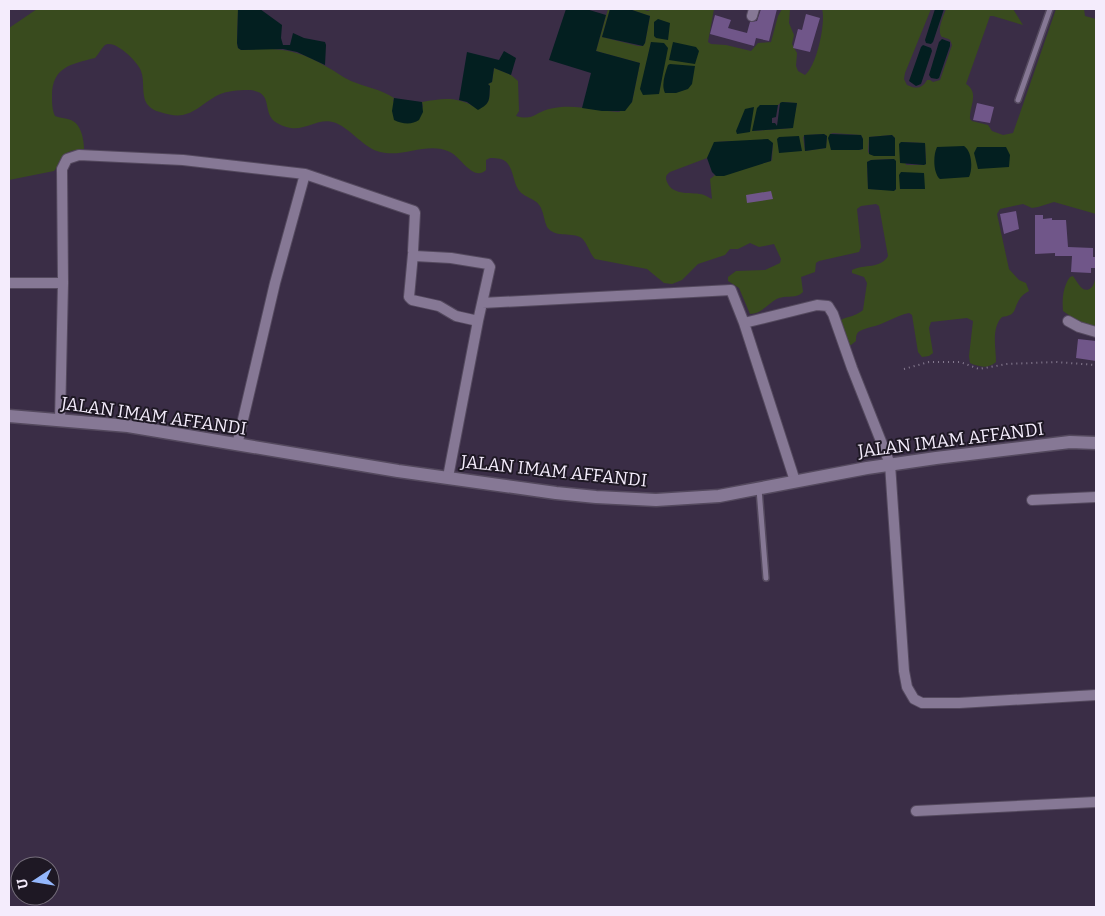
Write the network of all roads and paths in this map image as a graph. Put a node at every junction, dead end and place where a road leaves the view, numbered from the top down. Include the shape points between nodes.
1 (1050, 9) edge
2 (1018, 100) dead end
3 (305, 174) junction
4 (413, 254) junction
5 (9, 283) edge
6 (63, 283) junction
7 (482, 303) junction
8 (478, 321) junction
9 (1068, 322) dead end
10 (744, 323) junction
11 (1096, 332) edge
12 (1096, 366) edge
13 (904, 369) dead end
14 (9, 416) edge
15 (60, 420) junction
16 (1096, 443) edge
17 (237, 445) junction
18 (890, 464) junction
19 (448, 477) junction
20 (794, 482) junction
21 (759, 488) junction
22 (1096, 497) edge
23 (1032, 500) dead end
24 (766, 578) dead end
25 (1096, 695) edge
26 (1096, 802) edge
27 (916, 811) dead end

1 - 2 lane
3 - 4 street via 414,211
3 - 6 street via 183,160 69,157 62,168
3 - 17 street via 275,282
4 - 7 street via 488,264 490,270
4 - 8 street via 409,297 439,306 456,316
5 - 6 street
6 - 15 street
7 - 8 street
7 - 10 street via 729,289
8 - 19 street
9 - 11 street
10 - 18 street via 804,307 828,306
10 - 20 street
12 - 13 path via 1056,362 979,369 960,362 930,362
14 - 15 street, JALAN IMAM AFFANDI
15 - 17 street, JALAN IMAM AFFANDI via 128,426
16 - 18 street, JALAN IMAM AFFANDI via 1070,442
17 - 19 street, JALAN IMAM AFFANDI
18 - 20 street, JALAN IMAM AFFANDI
18 - 25 street via 904,671 907,687 914,699 922,703 959,703
19 - 21 street, JALAN IMAM AFFANDI via 556,493 647,500 710,497
20 - 21 street, JALAN IMAM AFFANDI
21 - 24 lane
22 - 23 street
26 - 27 street

